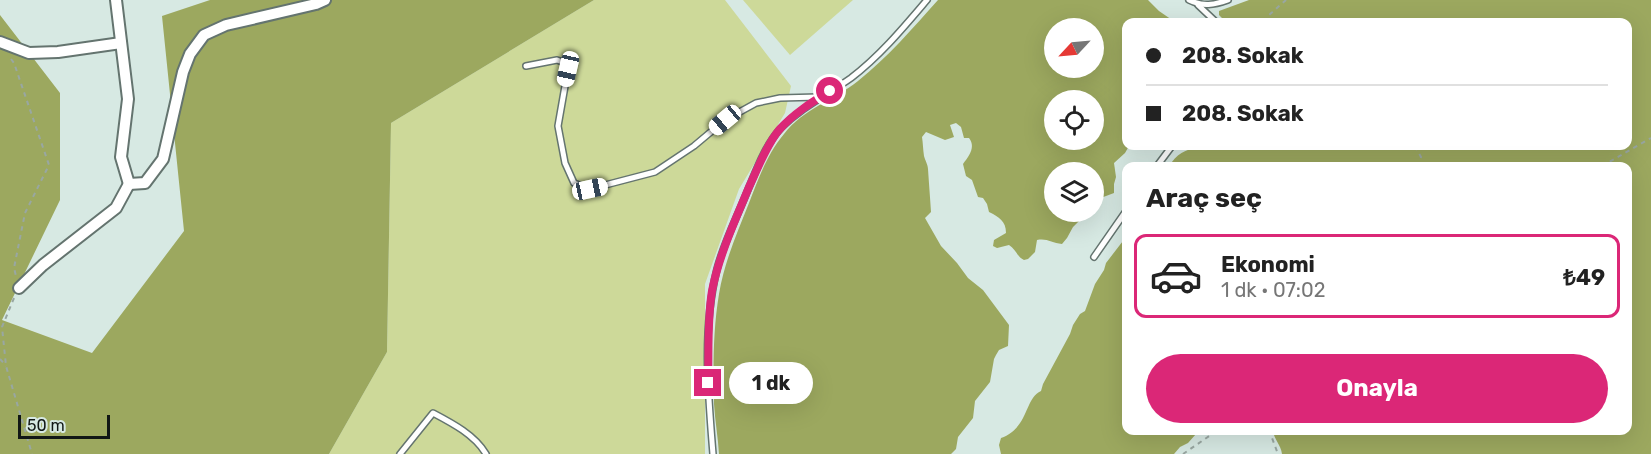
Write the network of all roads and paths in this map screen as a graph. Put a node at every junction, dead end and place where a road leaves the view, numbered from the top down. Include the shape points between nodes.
1 (116, 0) edge
2 (325, 0) edge
3 (927, 0) edge
4 (1189, 0) edge
5 (1228, 0) edge
6 (1286, 0) edge
7 (1198, 5) junction
8 (1212, 18) edge
9 (1267, 18) edge
10 (0, 42) edge
11 (121, 43) junction
12 (7, 54) dead end
13 (526, 66) dead end
14 (819, 97) junction
15 (1651, 138) edge
16 (1632, 149) edge
17 (1630, 150) edge
18 (1609, 162) edge
19 (129, 184) junction
20 (1122, 217) edge
21 (1094, 257) dead end
22 (19, 288) junction
23 (0, 359) edge
24 (6, 366) junction
25 (1211, 435) edge
26 (1271, 435) edge
27 (32, 454) edge
28 (400, 454) edge
29 (486, 454) edge
30 (713, 454) edge
31 (1183, 454) edge
32 (1278, 454) edge

1 - 11 street
2 - 19 street via 226,25 204,35 183,72 163,159 145,183
3 - 14 lane via 871,60 847,81
4 - 7 lane
5 - 7 lane
6 - 9 path
7 - 8 lane
10 - 11 street via 29,53
11 - 19 street via 128,99 121,157
12 - 22 path via 14,63 49,165 25,213 14,268
13 - 14 lane via 557,60 565,63 568,69 558,126 574,183 590,189 656,172 725,120 756,102
14 - 30 lane via 780,129 770,144 718,267 708,328
15 - 16 path
17 - 18 path
19 - 22 street via 116,208
20 - 21 lane
22 - 24 path via 2,327
23 - 24 path
24 - 27 path
25 - 31 path
26 - 32 path
28 - 29 lane via 434,413 480,444

